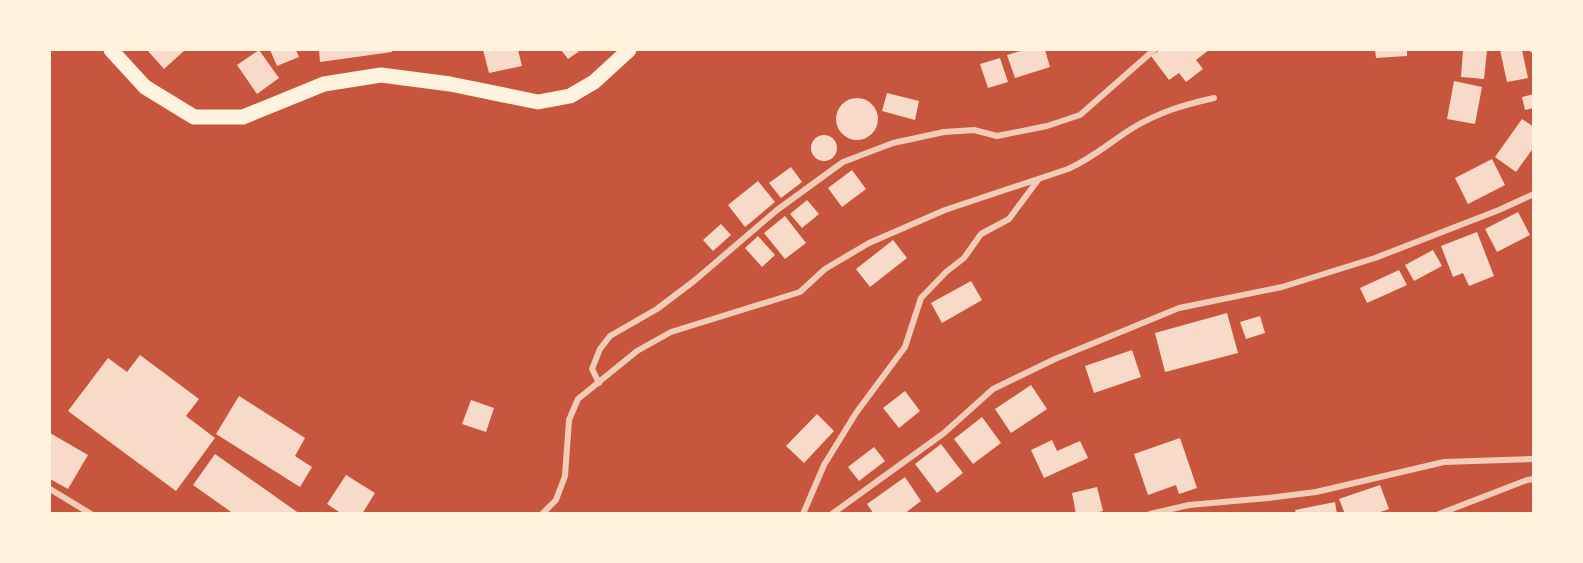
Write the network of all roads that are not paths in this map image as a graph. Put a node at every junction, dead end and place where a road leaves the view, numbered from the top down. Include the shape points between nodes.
1 (111, 50) edge
2 (629, 50) edge
3 (1154, 50) edge
4 (1214, 98) dead end
5 (1038, 179) junction
6 (1533, 194) edge
7 (599, 383) junction
8 (1533, 459) edge
9 (1533, 479) edge
10 (50, 489) edge
11 (91, 513) edge
12 (542, 513) edge
13 (803, 513) edge
14 (832, 513) edge
15 (1150, 513) edge
16 (1439, 513) edge

1 - 2 main road via 144,87 194,117 243,117 324,84 381,75 538,102 570,96 594,82
3 - 7 street via 1080,114 1047,126 997,136 974,130 944,132 893,143 843,162 777,210 657,309 610,336 592,369
4 - 5 street via 1177,106 1131,129 1088,160
5 - 7 street via 945,210 869,243 825,269 800,292 671,332 637,351
5 - 13 street via 1009,219 981,234 964,258 921,298 905,347 856,413 824,465
6 - 14 street via 1375,258 1282,287 1179,308 1055,359 993,389 944,433
7 - 12 street via 578,399 569,420 565,476 556,500
8 - 15 street via 1444,462 1316,492 1189,505
9 - 16 street
10 - 11 street

